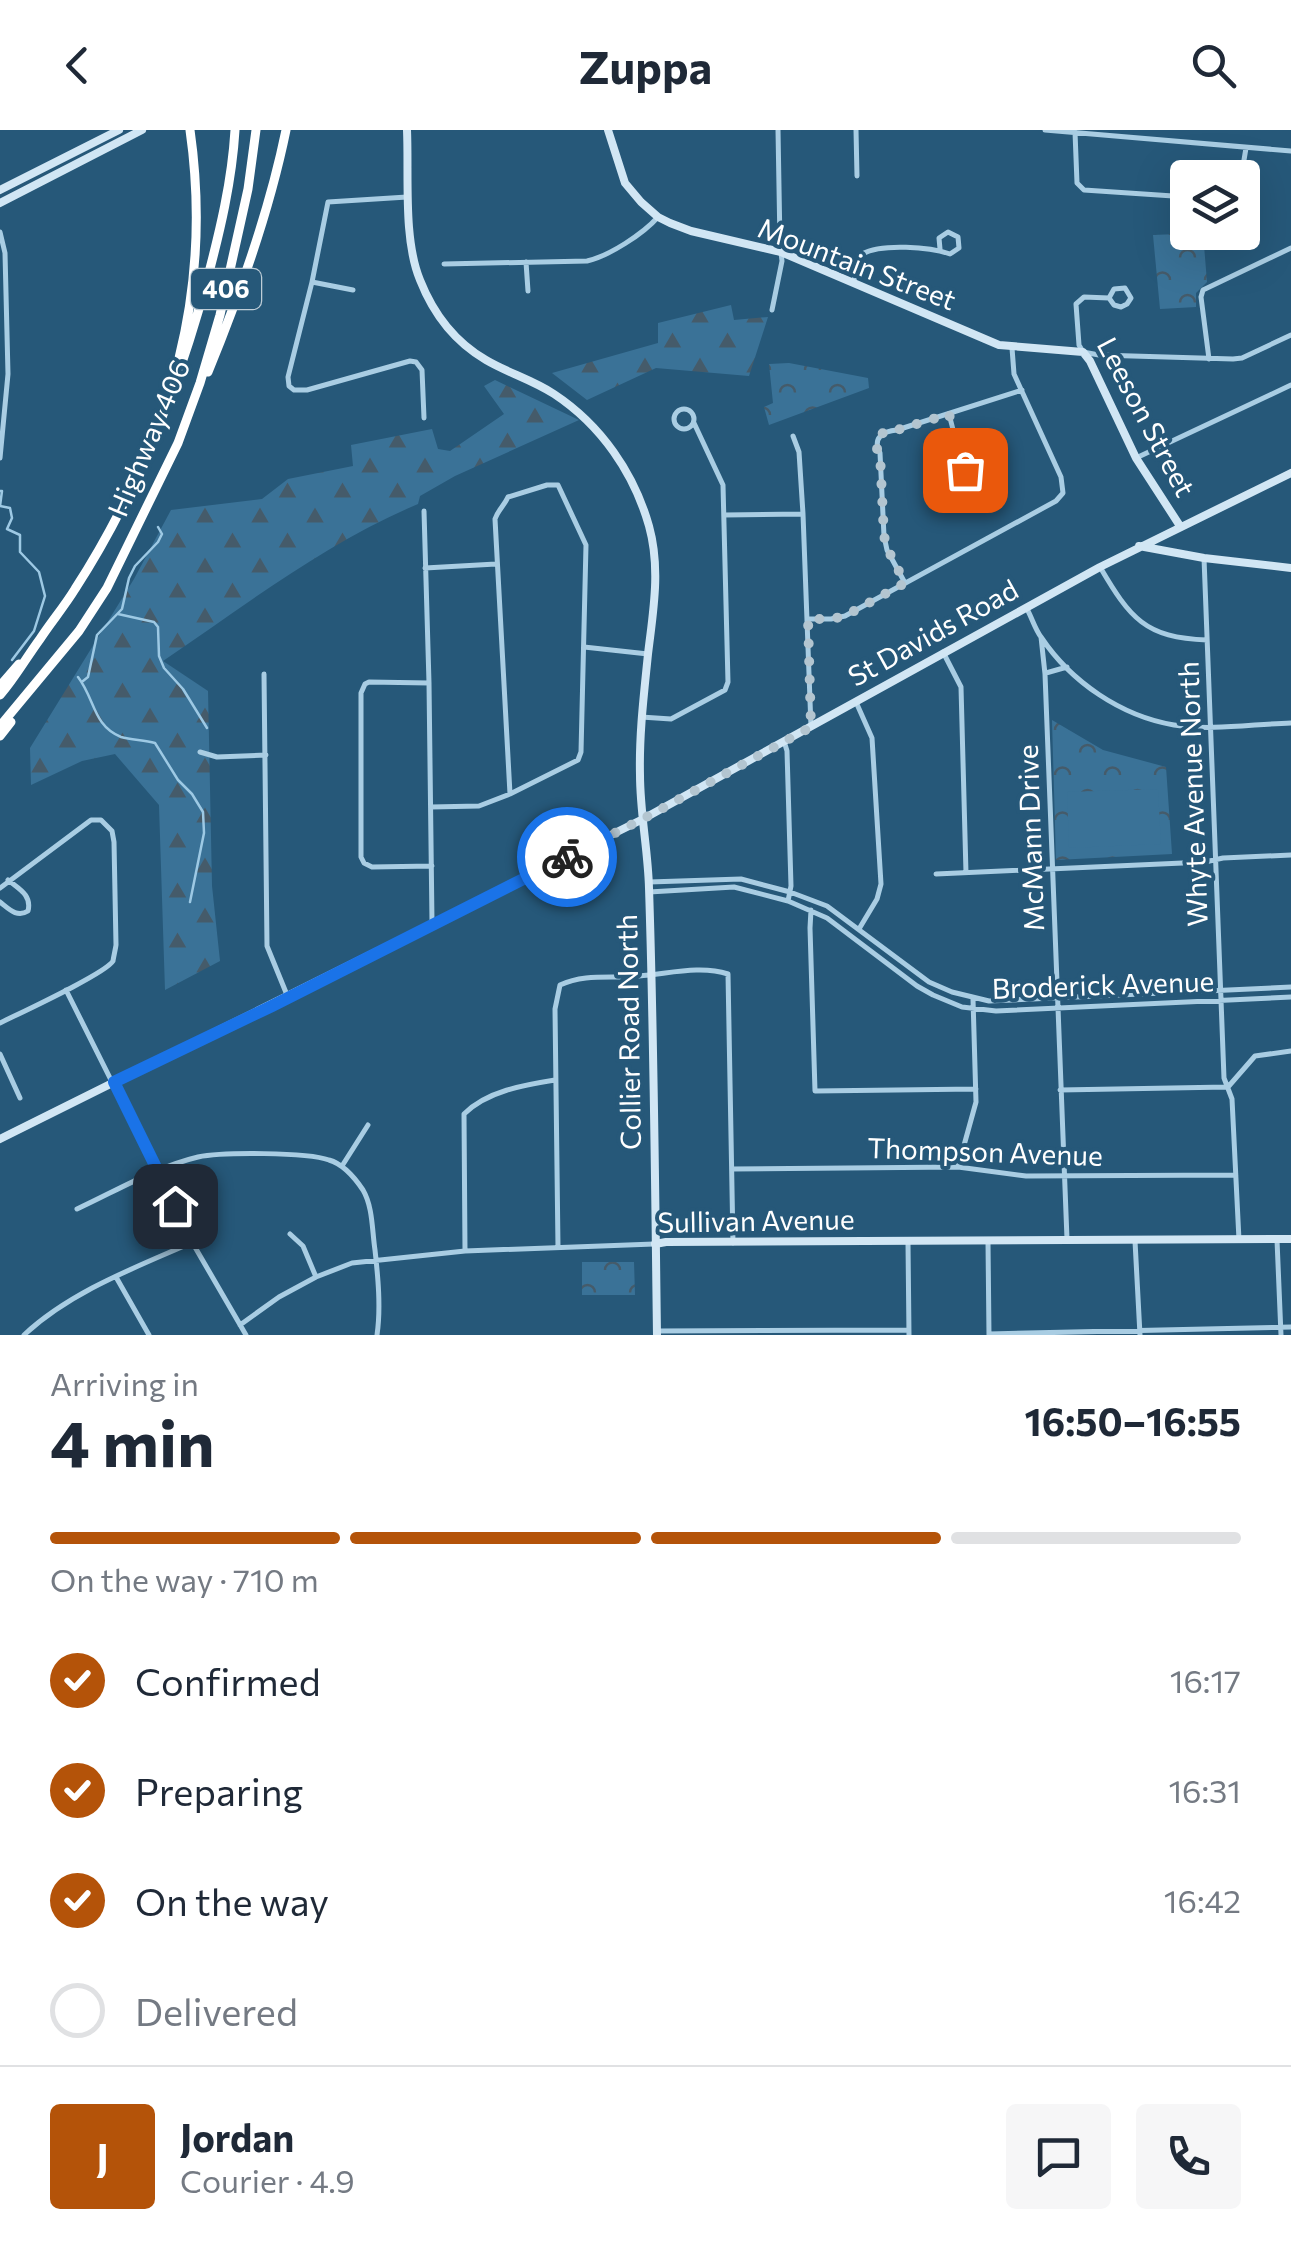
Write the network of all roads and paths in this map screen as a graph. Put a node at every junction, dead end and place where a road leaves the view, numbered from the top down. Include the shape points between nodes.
1 (119, 130) edge
2 (142, 130) edge
3 (189, 130) edge
4 (235, 130) edge
5 (256, 130) edge
6 (286, 130) edge
7 (407, 130) edge
8 (608, 130) edge
9 (778, 130) edge
10 (856, 130) edge
11 (1045, 130) edge
12 (1075, 132) edge
13 (1246, 148) junction
14 (1291, 152) edge
15 (1244, 160) edge
16 (856, 176) dead end
17 (0, 190) edge
18 (1170, 196) edge
19 (410, 197) junction
20 (0, 203) edge
21 (658, 217) junction
22 (0, 232) edge
23 (1291, 248) edge
24 (940, 249) junction
25 (781, 252) junction
26 (526, 262) junction
27 (444, 264) dead end
28 (312, 282) junction
29 (854, 283) junction
30 (352, 290) dead end
31 (528, 291) dead end
32 (1109, 298) junction
33 (772, 310) dead end
34 (1291, 335) edge
35 (1012, 348) junction
36 (1083, 352) junction
37 (1208, 359) junction
38 (1291, 386) edge
39 (1022, 390) junction
40 (949, 414) junction
41 (424, 418) dead end
42 (161, 423) junction
43 (694, 423) junction
44 (794, 436) dead end
45 (178, 444) junction
46 (959, 450) junction
47 (0, 458) edge
48 (1136, 458) junction
49 (1291, 473) edge
50 (424, 511) dead end
51 (804, 514) junction
52 (724, 515) junction
53 (1180, 526) junction
54 (1140, 546) junction
55 (1204, 558) junction
56 (496, 564) junction
57 (1100, 567) junction
58 (425, 568) junction
59 (1291, 568) edge
60 (905, 583) junction
61 (1026, 608) junction
62 (808, 619) junction
63 (79, 632) junction
64 (1041, 637) junction
65 (1207, 640) junction
66 (37, 643) junction
67 (584, 647) junction
68 (944, 652) junction
69 (648, 654) junction
70 (1067, 667) junction
71 (264, 674) dead end
72 (1045, 674) junction
73 (429, 682) junction
74 (0, 686) edge
75 (0, 696) edge
76 (856, 702) junction
77 (641, 717) junction
78 (1291, 723) edge
79 (0, 726) edge
80 (1211, 726) junction
81 (811, 727) junction
82 (0, 736) edge
83 (784, 742) junction
84 (200, 752) dead end
85 (266, 754) junction
86 (510, 794) junction
87 (431, 807) junction
88 (643, 819) junction
89 (1291, 855) edge
90 (1216, 859) junction
91 (432, 866) junction
92 (1052, 869) junction
93 (936, 874) dead end
94 (966, 874) junction
95 (8, 880) junction
96 (649, 887) junction
97 (0, 888) edge
98 (790, 892) junction
99 (814, 901) junction
100 (0, 902) edge
101 (788, 902) junction
102 (811, 910) junction
103 (432, 925) junction
104 (858, 930) junction
105 (853, 937) junction
106 (651, 974) junction
107 (1291, 987) edge
108 (66, 990) junction
109 (1220, 991) junction
110 (288, 997) junction
111 (1291, 997) edge
112 (973, 999) junction
113 (1056, 1000) junction
114 (1221, 1000) junction
115 (973, 1008) junction
116 (1057, 1008) junction
117 (0, 1022) edge
118 (1291, 1051) edge
119 (0, 1054) edge
120 (556, 1080) junction
121 (114, 1082) junction
122 (1228, 1088) junction
123 (976, 1089) junction
124 (1060, 1090) junction
125 (20, 1098) dead end
126 (368, 1125) dead end
127 (0, 1140) edge
128 (342, 1166) junction
129 (958, 1167) junction
130 (732, 1168) junction
131 (158, 1171) junction
132 (1236, 1175) junction
133 (1064, 1177) junction
134 (77, 1209) dead end
135 (290, 1234) dead end
136 (1291, 1239) edge
137 (1240, 1240) junction
138 (1278, 1240) junction
139 (1067, 1241) junction
140 (1135, 1241) junction
141 (192, 1242) junction
142 (732, 1242) junction
143 (908, 1242) junction
144 (988, 1242) junction
145 (656, 1244) junction
146 (558, 1247) junction
147 (466, 1252) junction
148 (376, 1258) junction
149 (116, 1277) junction
150 (316, 1277) junction
151 (240, 1325) junction
152 (1291, 1327) edge
153 (1280, 1331) edge
154 (909, 1332) edge
155 (657, 1333) edge
156 (737, 1333) edge
157 (1140, 1333) edge
158 (989, 1334) edge
159 (24, 1335) edge
160 (149, 1335) edge
161 (246, 1335) edge
162 (377, 1335) edge

1 - 17 main road
2 - 20 main road
3 - 42 highway via 197,186 195,276
4 - 42 highway, Highway 406 / 406 via 220,229
5 - 45 highway, Highway 406 / 406 via 220,316
6 - 45 highway via 231,316
7 - 19 main road, Collier Road North
8 - 21 main road, Mountain Street via 625,182
9 - 25 street
10 - 16 street
11 - 12 street
12 - 13 street
12 - 18 street via 1077,183 1084,190
13 - 14 street
13 - 15 street
19 - 28 street via 328,202
19 - 69 main road, Collier Road North via 414,260 444,324 486,360 575,409 631,479 654,556
21 - 25 main road, Mountain Street
21 - 26 street via 598,258
22 - 47 street via 8,374
23 - 37 street via 1203,290
24 - 24 street via 943,234 958,238 955,253
24 - 29 street via 875,247 862,254
25 - 29 main road, Mountain Street
25 - 33 street
26 - 27 street
26 - 31 street
28 - 30 street
28 - 41 street via 289,386 307,390 410,361 422,370
29 - 35 main road, Mountain Street
32 - 32 street, Leeson Street via 1120,307 1131,298 1120,287
32 - 36 street, Leeson Street via 1084,297 1076,304
34 - 37 street via 1242,358
35 - 36 main road, Mountain Street
35 - 39 street
36 - 37 street
36 - 48 main road, Leeson Street
38 - 48 street
39 - 40 street
39 - 60 street via 1063,493
40 - 46 street
40 - 60 street via 878,438 884,536
42 - 66 highway, Highway 406 / 406 via 121,511
43 - 43 street via 687,409 675,414 678,427
43 - 52 street via 722,482
44 - 51 street
45 - 63 highway, Highway 406 / 406
46 - 46 street via 952,462 965,470 971,455
48 - 53 main road, Leeson Street
49 - 53 main road, St Davids Road
50 - 58 street
51 - 52 street
51 - 62 street
52 - 77 street via 725,690 670,718
53 - 54 main road, St Davids Road
54 - 55 main road
54 - 57 main road, St Davids Road
55 - 59 main road
55 - 65 street, Whyte Avenue North
56 - 58 street
56 - 67 street via 494,519 508,497 558,485 586,545
56 - 86 street
57 - 61 main road, St Davids Road
57 - 65 street via 1126,610 1150,628 1182,640
58 - 73 street
60 - 62 street via 845,616
61 - 64 street
61 - 68 main road, St Davids Road
62 - 81 street
63 - 79 highway, Highway 406 / 406
63 - 82 highway
64 - 70 street
64 - 72 street, McMann Drive
65 - 80 street, Whyte Avenue North
66 - 74 highway
66 - 75 highway, Highway 406 / 406
67 - 69 street
67 - 86 street via 578,760
68 - 76 main road, St Davids Road
68 - 94 street via 961,686
69 - 77 main road, Collier Road North
70 - 72 street
70 - 80 street via 1133,714
71 - 85 street
72 - 92 street, McMann Drive
73 - 87 street
73 - 91 street via 369,682 361,693 361,857 372,867
76 - 81 main road, St Davids Road
76 - 104 street via 872,738 881,884
77 - 88 main road, Collier Road North
78 - 80 street
80 - 90 street, Whyte Avenue North
81 - 83 main road, St Davids Road
83 - 88 main road, St Davids Road
83 - 98 street
84 - 85 street
85 - 110 street via 267,946
86 - 87 street via 480,806
87 - 91 street
88 - 96 main road, Collier Road North
88 - 103 main road, St Davids Road
89 - 90 street
90 - 92 street
90 - 109 street, Whyte Avenue North
91 - 103 street
92 - 94 street
92 - 113 street, McMann Drive
93 - 94 street
95 - 97 street
95 - 100 street via 27,895 28,911 15,913
95 - 108 street via 91,820 112,832 113,961
96 - 98 street, Broderick Avenue via 742,879
96 - 101 street, Broderick Avenue via 734,887
96 - 106 main road, Collier Road North
98 - 99 street, Broderick Avenue
98 - 101 street
99 - 102 street
99 - 104 street, Broderick Avenue
101 - 102 street, Broderick Avenue
102 - 105 street, Broderick Avenue
102 - 123 street via 815,1091
103 - 110 main road, St Davids Road
104 - 105 street
104 - 112 street, Broderick Avenue via 929,982
105 - 115 street, Broderick Avenue via 917,986
106 - 120 street via 578,977 560,985
106 - 130 street via 728,974
106 - 145 main road, Collier Road North
107 - 109 street, Broderick Avenue
108 - 117 street
108 - 121 street
109 - 113 street, Broderick Avenue
109 - 114 street, Whyte Avenue North
110 - 121 main road, St Davids Road
111 - 114 street, Broderick Avenue
112 - 113 street, Broderick Avenue
112 - 115 street
113 - 116 street, McMann Drive
114 - 116 street, Broderick Avenue
114 - 122 street, Whyte Avenue North
115 - 116 street, Broderick Avenue
115 - 123 street
116 - 124 street, McMann Drive
118 - 122 street via 1255,1056
119 - 125 street
120 - 146 street
120 - 147 street via 514,1087 464,1114
121 - 127 main road, St Davids Road
121 - 131 street
122 - 124 street
122 - 132 street, Whyte Avenue North
123 - 129 street
124 - 133 street, McMann Drive
126 - 128 street
128 - 131 street via 304,1155 214,1155
128 - 148 street via 365,1193
129 - 130 street, Thompson Avenue
129 - 133 street, Thompson Avenue
130 - 142 street
131 - 134 street
131 - 141 street
132 - 133 street, Thompson Avenue
132 - 137 street, Whyte Avenue North
133 - 139 street, McMann Drive
135 - 150 street
136 - 138 main road, Sullivan Avenue
137 - 138 main road, Sullivan Avenue
137 - 140 main road, Sullivan Avenue
138 - 153 street
139 - 140 main road, Sullivan Avenue
139 - 144 main road, Sullivan Avenue
140 - 157 street
141 - 149 street
141 - 151 street
142 - 143 main road, Sullivan Avenue
142 - 145 main road, Sullivan Avenue
143 - 144 main road, Sullivan Avenue
143 - 154 street
144 - 158 street
145 - 146 street, Sullivan Avenue
145 - 155 main road, Collier Road North
146 - 147 street, Sullivan Avenue
147 - 148 street, Sullivan Avenue
148 - 150 street, Sullivan Avenue
148 - 162 street
149 - 159 street
149 - 160 street
150 - 151 street, Sullivan Avenue
151 - 161 street
152 - 153 street
153 - 157 street
154 - 156 street
155 - 156 street
157 - 158 street

